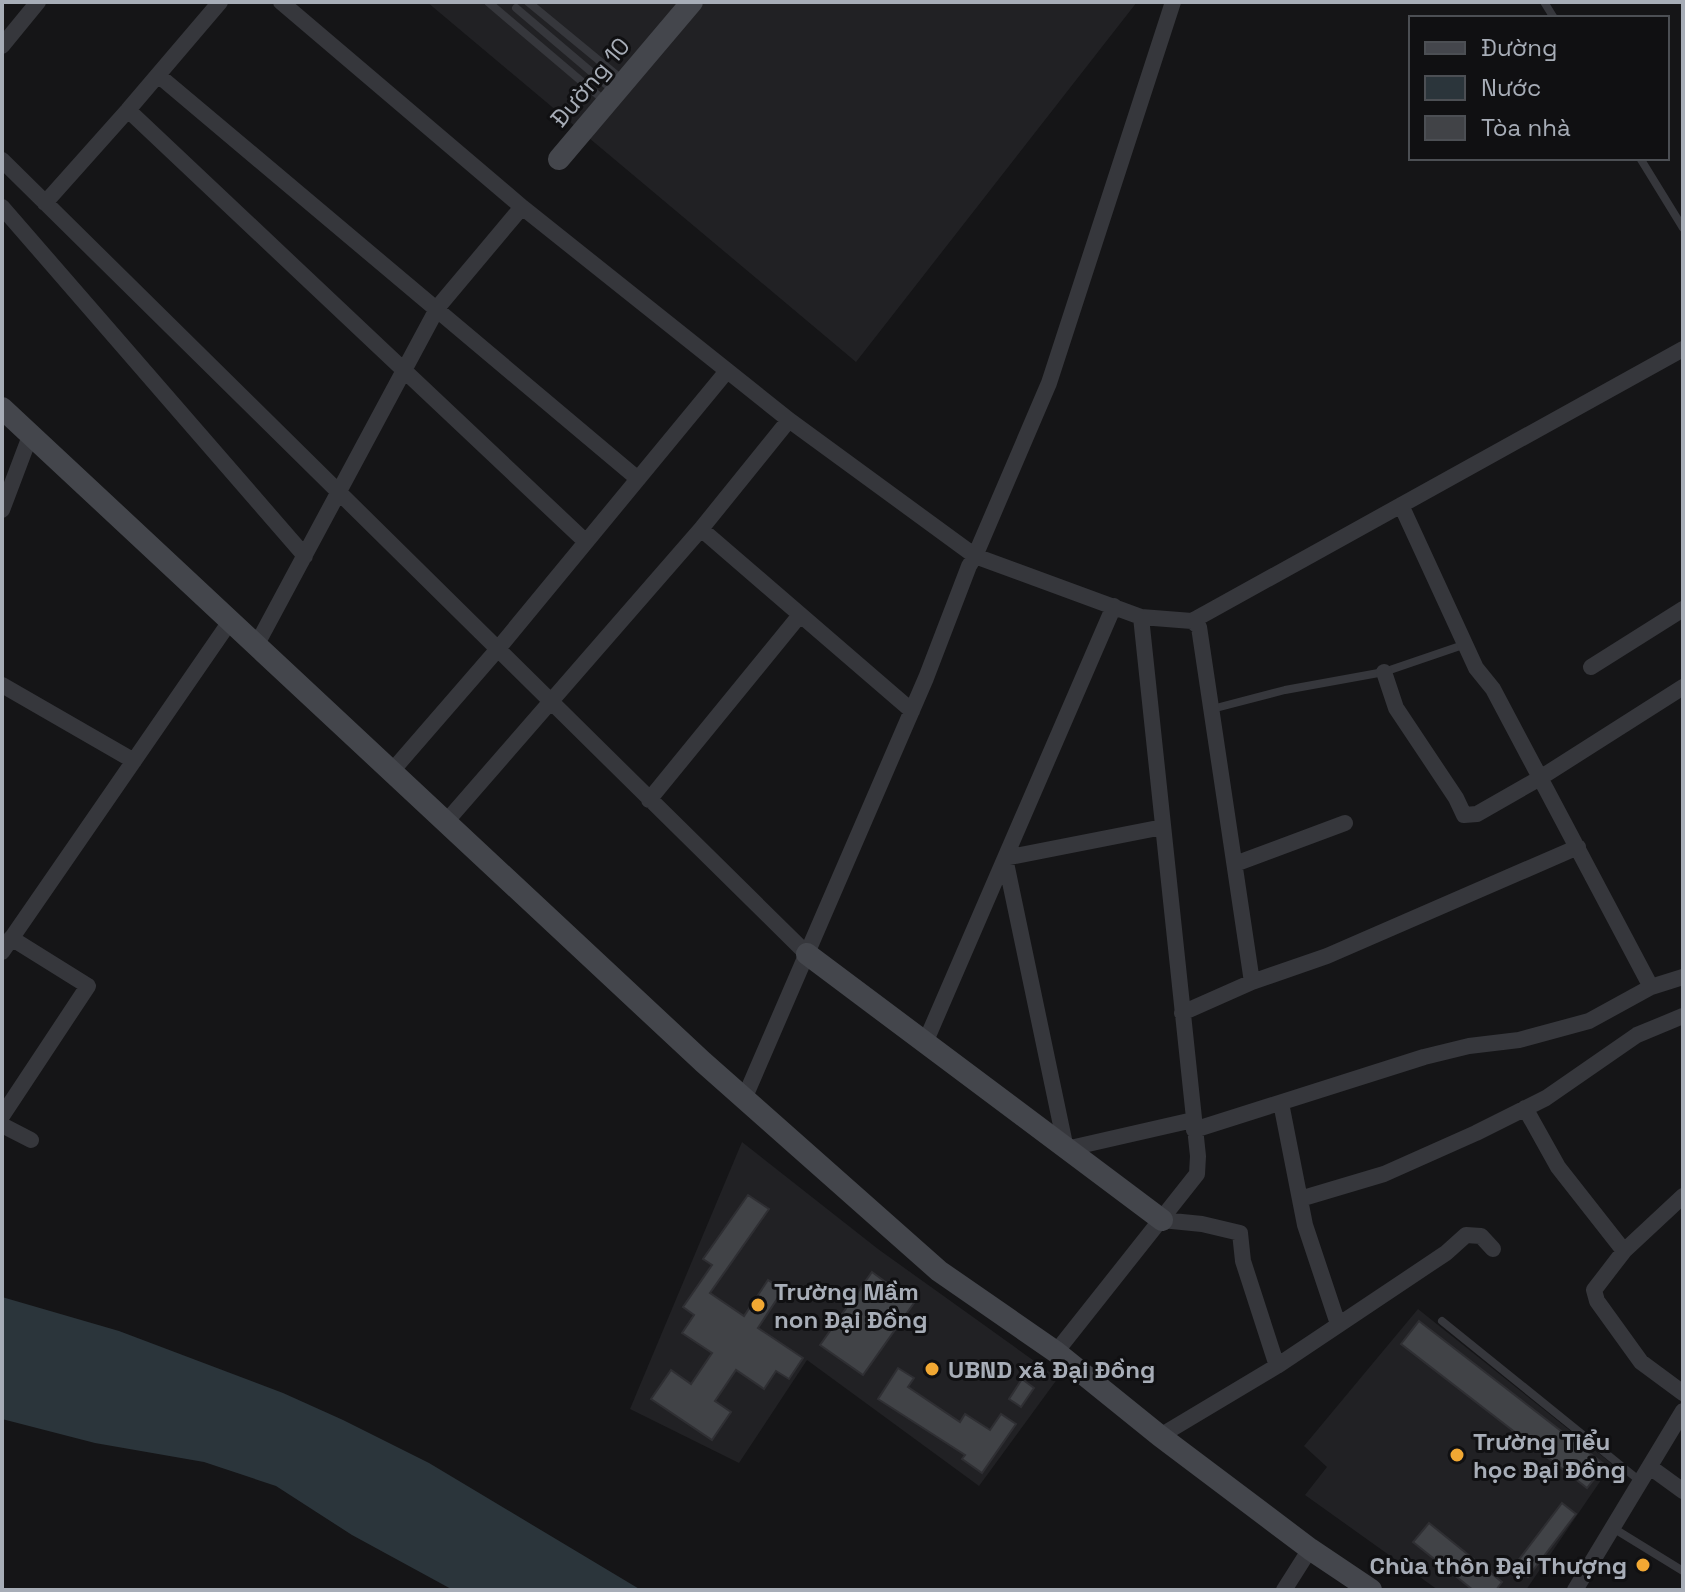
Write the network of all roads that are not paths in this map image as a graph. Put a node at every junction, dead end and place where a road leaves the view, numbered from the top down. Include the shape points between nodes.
1 (38, 2) edge
2 (220, 2) edge
3 (281, 2) edge
4 (488, 2) edge
5 (528, 2) edge
6 (692, 2) edge
7 (1173, 2) edge
8 (518, 5) edge
9 (508, 19) junction
10 (2, 46) edge
11 (158, 75) junction
12 (616, 92) junction
13 (128, 110) junction
14 (559, 159) dead end
15 (2, 160) edge
16 (1641, 160) edge
17 (45, 203) junction
18 (2, 207) edge
19 (522, 207) junction
20 (1683, 228) edge
21 (437, 309) junction
22 (1683, 349) edge
23 (404, 371) junction
24 (727, 371) junction
25 (2, 408) edge
26 (789, 420) junction
27 (30, 436) junction
28 (638, 479) junction
29 (338, 494) junction
30 (1401, 505) junction
31 (2, 510) edge
32 (701, 529) junction
33 (586, 542) junction
34 (305, 556) junction
35 (975, 556) junction
36 (1114, 606) junction
37 (1683, 609) edge
38 (800, 615) junction
39 (1141, 617) junction
40 (231, 620) junction
41 (1192, 621) junction
42 (257, 644) junction
43 (1466, 644) junction
44 (497, 650) junction
45 (1591, 667) dead end
46 (1384, 672) junction
47 (2, 685) edge
48 (1683, 687) edge
49 (550, 703) junction
50 (1212, 709) junction
51 (912, 711) junction
52 (134, 761) junction
53 (392, 771) junction
54 (1540, 778) junction
55 (649, 800) junction
56 (445, 823) junction
57 (1345, 823) dead end
58 (1163, 827) junction
59 (1578, 847) junction
60 (1005, 858) junction
61 (1235, 864) junction
62 (7, 945) edge
63 (807, 954) junction
64 (1683, 977) edge
65 (1252, 982) junction
66 (1651, 987) junction
67 (1182, 1013) junction
68 (1683, 1016) edge
69 (925, 1043) junction
70 (744, 1099) junction
71 (1281, 1103) junction
72 (1525, 1108) junction
73 (2, 1116) edge
74 (2, 1125) edge
75 (1193, 1125) junction
76 (31, 1140) dead end
77 (1066, 1149) junction
78 (1683, 1196) edge
79 (1300, 1199) junction
80 (1162, 1220) junction
81 (1493, 1249) dead end
82 (1624, 1251) junction
83 (1442, 1321) dead end
84 (1338, 1324) junction
85 (1056, 1352) junction
86 (1277, 1366) junction
87 (1683, 1393) edge
88 (1683, 1411) edge
89 (1160, 1436) junction
90 (1645, 1474) junction
91 (1683, 1491) edge
92 (1613, 1528) junction
93 (1310, 1549) junction
94 (1683, 1571) edge
95 (1284, 1590) edge
96 (1371, 1590) edge
97 (1575, 1590) edge

1 - 10 street
2 - 11 street
3 - 19 street
4 - 9 lane
5 - 12 lane
6 - 12 main road, Đường 10
7 - 35 street via 1049,383
8 - 9 lane
8 - 12 lane
9 - 12 lane
11 - 13 street
11 - 21 street
12 - 14 main road, Đường 10
13 - 17 street
13 - 23 street
15 - 17 street
16 - 20 lane
17 - 29 street
18 - 34 street
19 - 21 street
19 - 24 street
21 - 23 street
21 - 28 street
22 - 30 street
23 - 29 street
23 - 33 street
24 - 26 street
24 - 28 street
25 - 27 main road
26 - 32 street
26 - 35 street
27 - 31 street
27 - 40 main road
28 - 33 street
29 - 34 street
29 - 44 street
30 - 41 street
30 - 43 street
32 - 38 street
32 - 49 street
33 - 44 street
34 - 42 street
35 - 36 street
35 - 51 street
36 - 39 street
36 - 60 street
37 - 45 street
38 - 51 street
38 - 55 street
39 - 41 street
39 - 58 street
40 - 42 main road
40 - 52 street
41 - 50 street via 1199,627
42 - 53 main road
43 - 46 lane
43 - 54 street
44 - 49 street
44 - 53 street
46 - 50 lane
46 - 54 street via 1396,708 1464,815 1477,814
47 - 52 street
48 - 54 street
49 - 55 street
49 - 56 street
50 - 61 street
51 - 63 street
52 - 62 street
53 - 56 main road
54 - 59 street
55 - 63 street
56 - 70 main road
57 - 61 street
58 - 60 street
58 - 67 street
59 - 65 street via 1327,956
59 - 66 street
60 - 69 street
60 - 77 street
61 - 65 street
62 - 73 street via 88,986
63 - 69 main road
63 - 70 street
64 - 66 street
65 - 67 street
66 - 71 street via 1589,1021 1424,1057
67 - 75 street
68 - 72 street via 1637,1035
69 - 77 main road
70 - 85 main road via 939,1271
71 - 75 street
71 - 79 street
72 - 79 street via 1384,1174
72 - 82 street via 1558,1167
74 - 76 street
75 - 77 street
75 - 80 street via 1197,1174
77 - 80 main road
78 - 82 street
79 - 84 street
80 - 85 street
80 - 86 street via 1240,1233 1243,1261
81 - 84 street via 1481,1236 1466,1235
82 - 87 street via 1597,1283 1597,1301 1641,1362
83 - 90 lane
84 - 86 street
85 - 89 main road
86 - 89 street
88 - 90 street
89 - 93 main road
90 - 91 street
90 - 92 street
92 - 94 lane
92 - 97 street
93 - 95 street
93 - 96 main road

